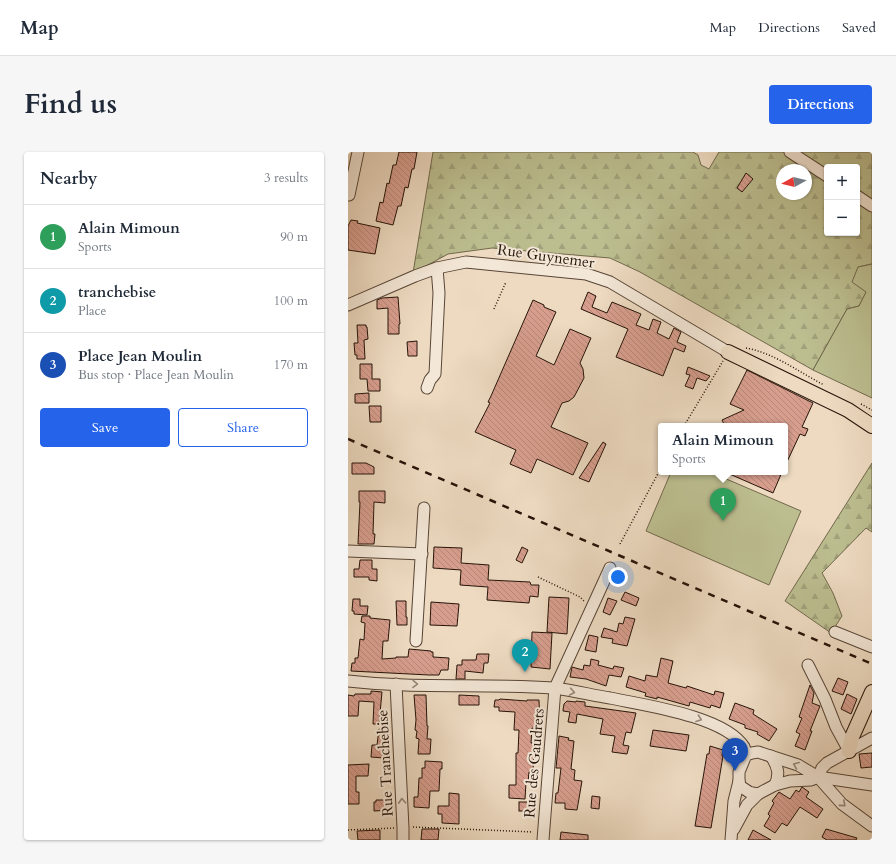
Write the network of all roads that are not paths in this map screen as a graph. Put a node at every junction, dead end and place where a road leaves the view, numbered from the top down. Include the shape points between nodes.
1 (358, 152) edge
2 (790, 152) edge
3 (824, 174) edge
4 (349, 195) edge
5 (860, 198) edge
6 (872, 206) edge
7 (437, 268) junction
8 (348, 305) edge
9 (728, 352) joint
10 (428, 388) dead end
11 (872, 426) edge
12 (424, 508) dead end
13 (348, 551) edge
14 (422, 554) junction
15 (610, 568) dead end
16 (835, 632) dead end
17 (416, 641) dead end
18 (872, 647) edge
19 (808, 665) dead end
20 (348, 680) edge
21 (396, 684) junction
22 (555, 688) junction
23 (872, 692) edge
24 (872, 738) edge
25 (849, 750) junction
26 (746, 755) junction
27 (771, 756) junction
28 (818, 777) junction
29 (739, 781) junction
30 (872, 784) edge
31 (775, 785) junction
32 (758, 794) junction
33 (872, 826) edge
34 (543, 836) edge
35 (731, 837) edge
36 (403, 840) edge

1 - 4 street
2 - 3 street
5 - 6 street
7 - 8 street, Rue Guynemer
7 - 9 street, Rue Guynemer via 469,265 586,274 610,282
7 - 10 street via 439,293 435,374
9 - 11 main road via 848,410
12 - 14 street
13 - 14 street
14 - 17 street
15 - 22 street, Rue des Gaudrets
16 - 18 street
19 - 25 street via 836,728
20 - 21 street
21 -> 22 street
36 -> 21 street, Rue Tranchebise
22 -> 26 street via 686,714 722,729 736,738 744,747
22 - 34 street, Rue des Gaudrets
23 - 25 main road via 852,737
24 - 25 street
25 - 28 street via 827,763
26 - 27 street via 758,752
26 - 29 street via 739,772
28 -> 27 street via 798,765
27 - 31 street via 778,771
28 - 30 street
28 - 31 street
28 -> 33 street via 842,804
29 - 32 street via 740,786
29 - 35 street via 734,801
31 - 32 street
32 - 35 street via 747,805

